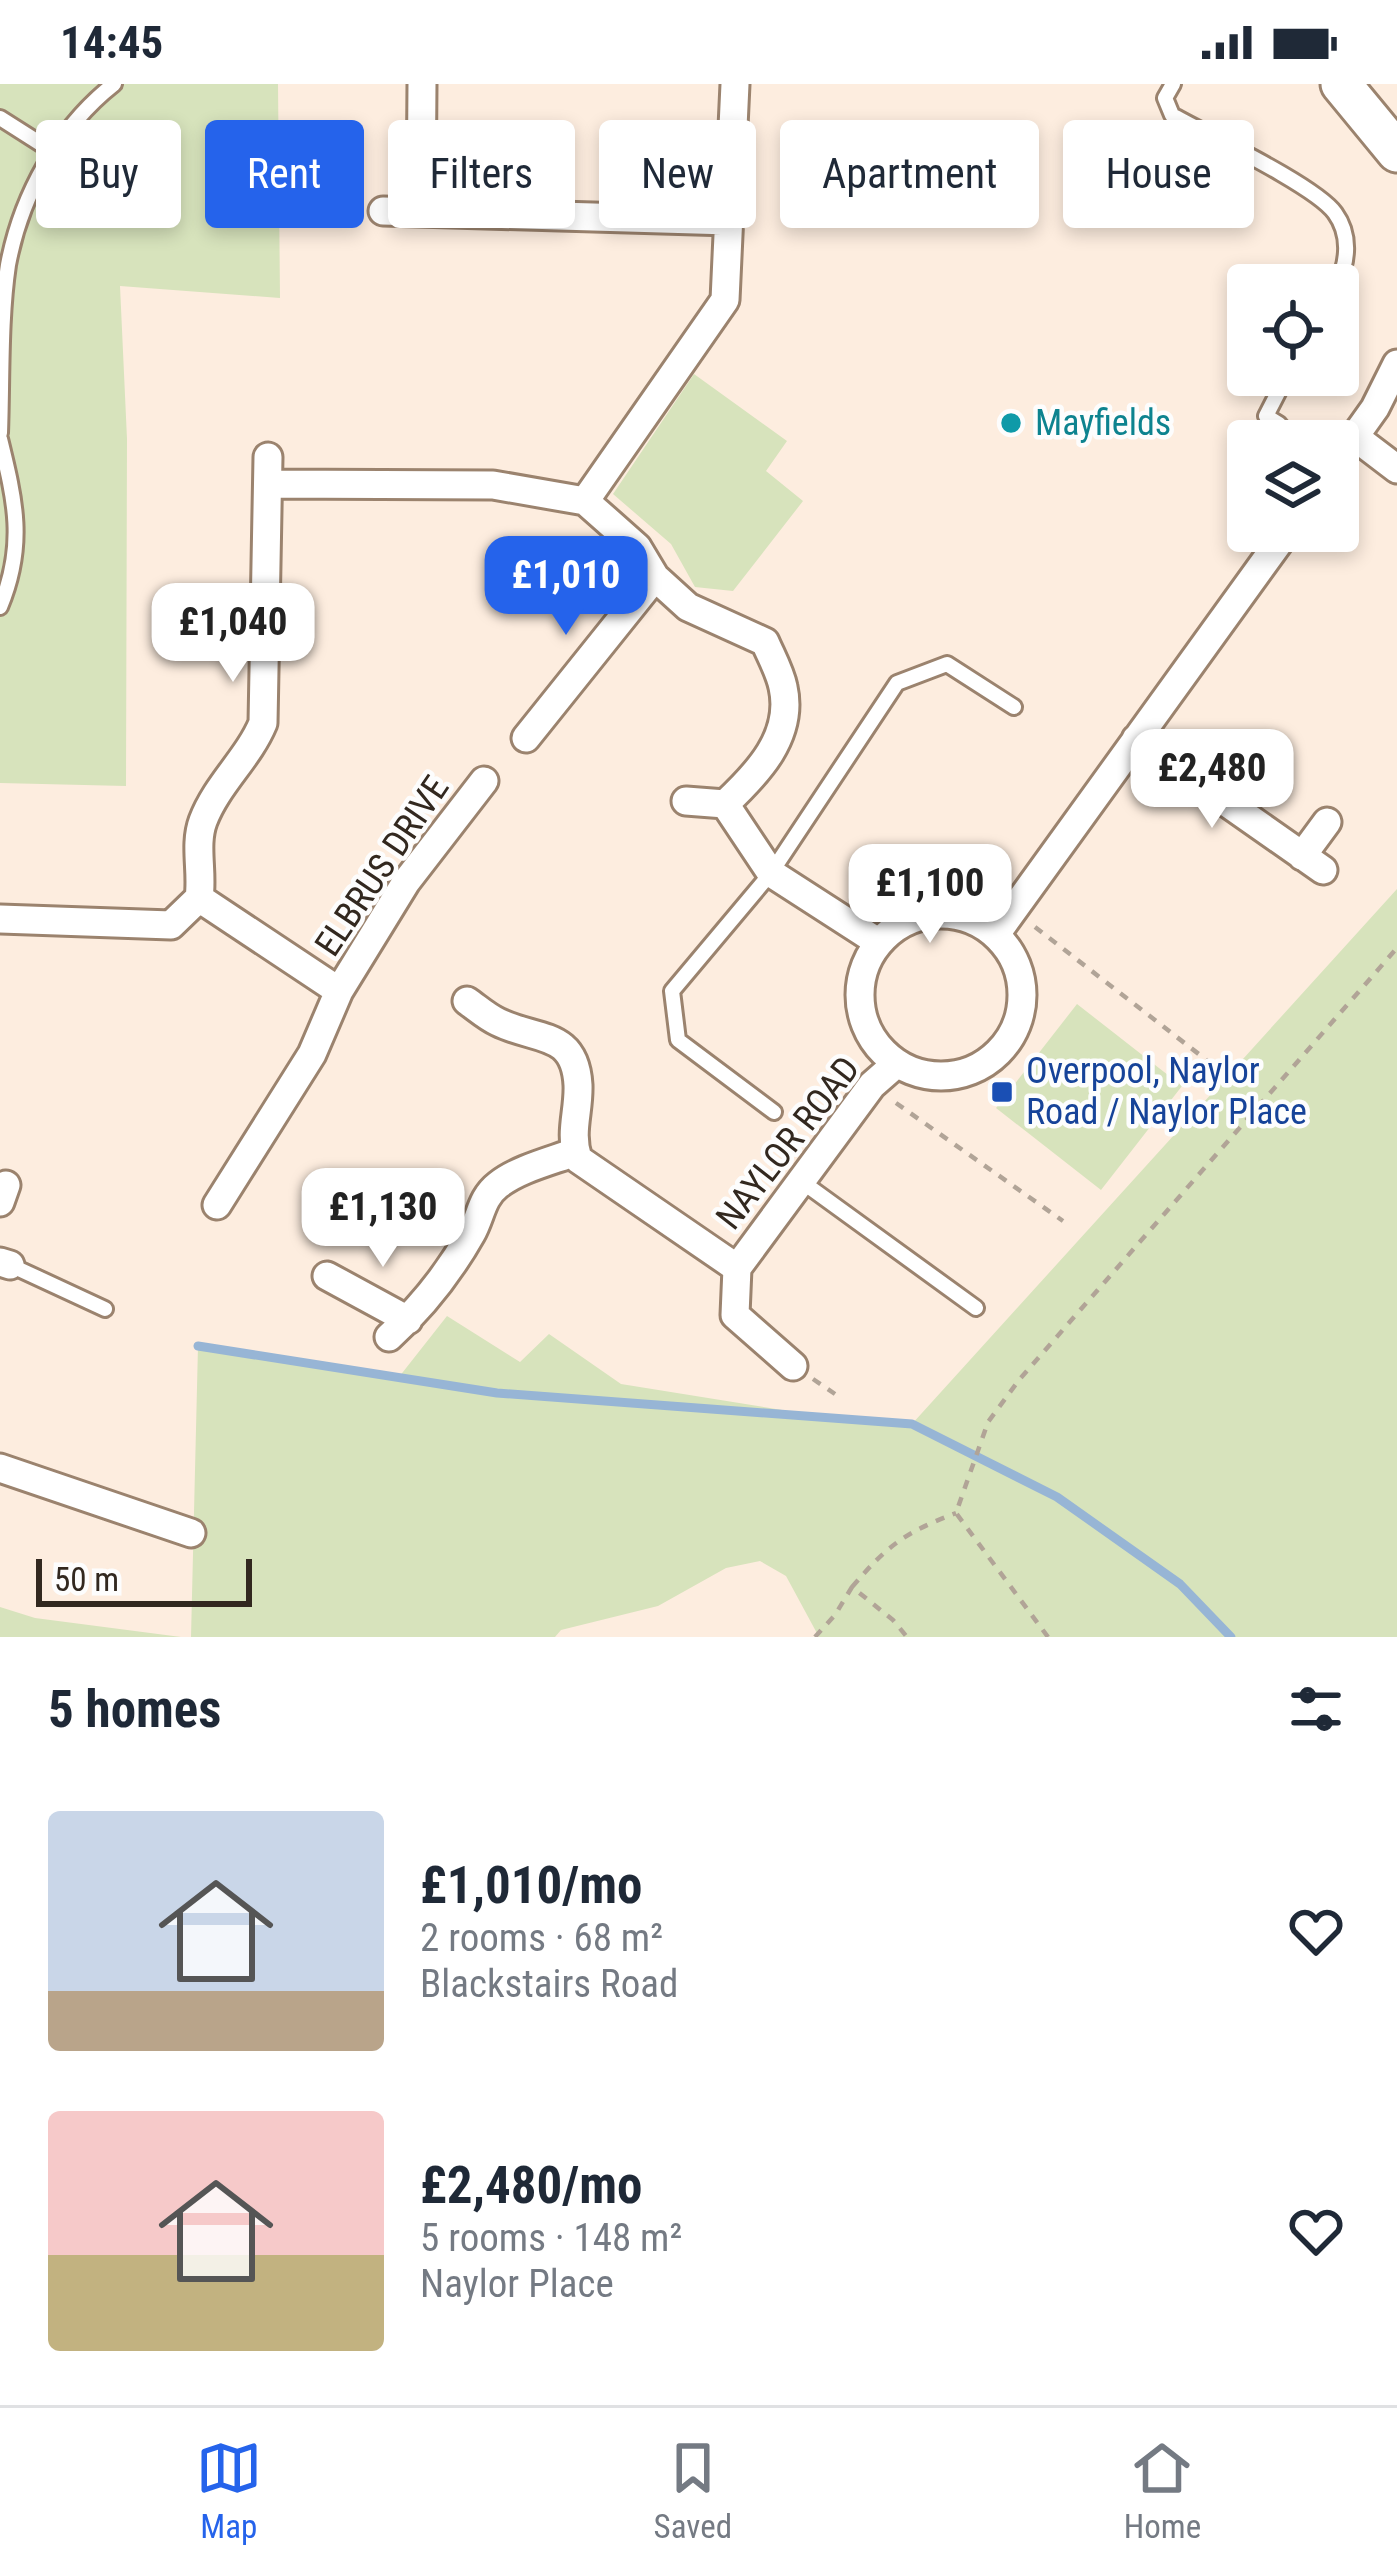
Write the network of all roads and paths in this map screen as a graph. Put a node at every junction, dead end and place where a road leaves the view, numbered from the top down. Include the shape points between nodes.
1 (114, 84) edge
2 (422, 84) edge
3 (735, 84) edge
4 (1173, 84) edge
5 (1341, 84) edge
6 (0, 118) edge
7 (78, 120) edge
8 (422, 120) edge
9 (734, 120) edge
10 (36, 142) edge
11 (1397, 152) edge
12 (36, 187) edge
13 (383, 211) dead end
14 (388, 211) edge
15 (730, 228) edge
16 (1345, 264) edge
17 (1397, 364) edge
18 (1276, 396) edge
19 (1386, 400) edge
20 (1272, 420) edge
21 (1359, 432) edge
22 (0, 436) edge
23 (1359, 454) edge
24 (1397, 470) edge
25 (585, 500) junction
26 (1272, 552) edge
27 (655, 577) junction
28 (0, 607) edge
29 (1014, 707) dead end
30 (526, 738) dead end
31 (1136, 739) junction
32 (484, 781) dead end
33 (686, 801) dead end
34 (725, 804) junction
35 (1327, 822) dead end
36 (771, 873) junction
37 (199, 898) junction
38 (1012, 908) junction
39 (0, 919) edge
40 (996, 934) junction
41 (878, 942) junction
42 (1397, 948) edge
43 (340, 991) junction
44 (474, 1018) dead end
45 (896, 1064) junction
46 (1218, 1070) dead end
47 (872, 1085) junction
48 (774, 1112) dead end
49 (575, 1152) junction
50 (801, 1181) junction
51 (217, 1205) dead end
52 (1063, 1221) dead end
53 (5, 1263) edge
54 (737, 1268) junction
55 (327, 1276) dead end
56 (976, 1308) dead end
57 (106, 1309) dead end
58 (794, 1366) dead end
59 (0, 1468) edge
60 (956, 1513) junction
61 (190, 1533) dead end
62 (852, 1587) junction
63 (815, 1637) edge
64 (907, 1637) edge
65 (1048, 1637) edge

1 - 7 lane
2 - 8 street
3 - 9 street
4 - 16 lane via 1165,98 1172,115 1313,194 1337,216
5 - 11 main road
6 - 10 lane
12 - 22 lane via 8,266
13 - 14 street
15 - 25 street via 725,300
17 - 19 street
18 - 20 lane via 1266,416
19 - 21 street
22 - 28 lane via 17,511 16,554
23 - 24 street
25 - 27 street via 637,547
25 - 37 street via 493,485 269,471 263,723 202,823
26 - 31 street
27 - 30 street
27 - 34 street via 688,607 765,642 784,689 783,725 763,769
29 - 36 lane via 947,664 897,683
31 - 35 street via 1312,863
31 - 38 street
32 - 43 street, ELBRUS DRIVE via 406,882
33 - 34 street
34 - 36 street
36 - 41 street
36 - 48 lane via 672,991 678,1040
37 - 39 street via 171,925
37 - 43 street, ELBRUS DRIVE
38 - 40 street
38 - 46 path
40 - 41 street via 974,920 935,914 898,925
40 - 45 street via 1022,981 1022,1008 997,1055 948,1076
41 - 45 street via 859,994 863,1021
42 - 60 path via 1019,1380 988,1422
43 - 51 street, ELBRUS DRIVE via 312,1054
44 - 49 street via 561,1043 578,1089
45 - 47 street, NAYLOR ROAD
47 - 50 street, NAYLOR ROAD
47 - 52 path
49 - 54 street
49 - 55 street via 486,1196 473,1231 398,1328
50 - 54 street, NAYLOR ROAD
50 - 56 lane
53 - 57 lane
54 - 58 street via 735,1315
59 - 61 street
60 - 62 path via 906,1533
60 - 65 path
62 - 63 path
62 - 64 path

